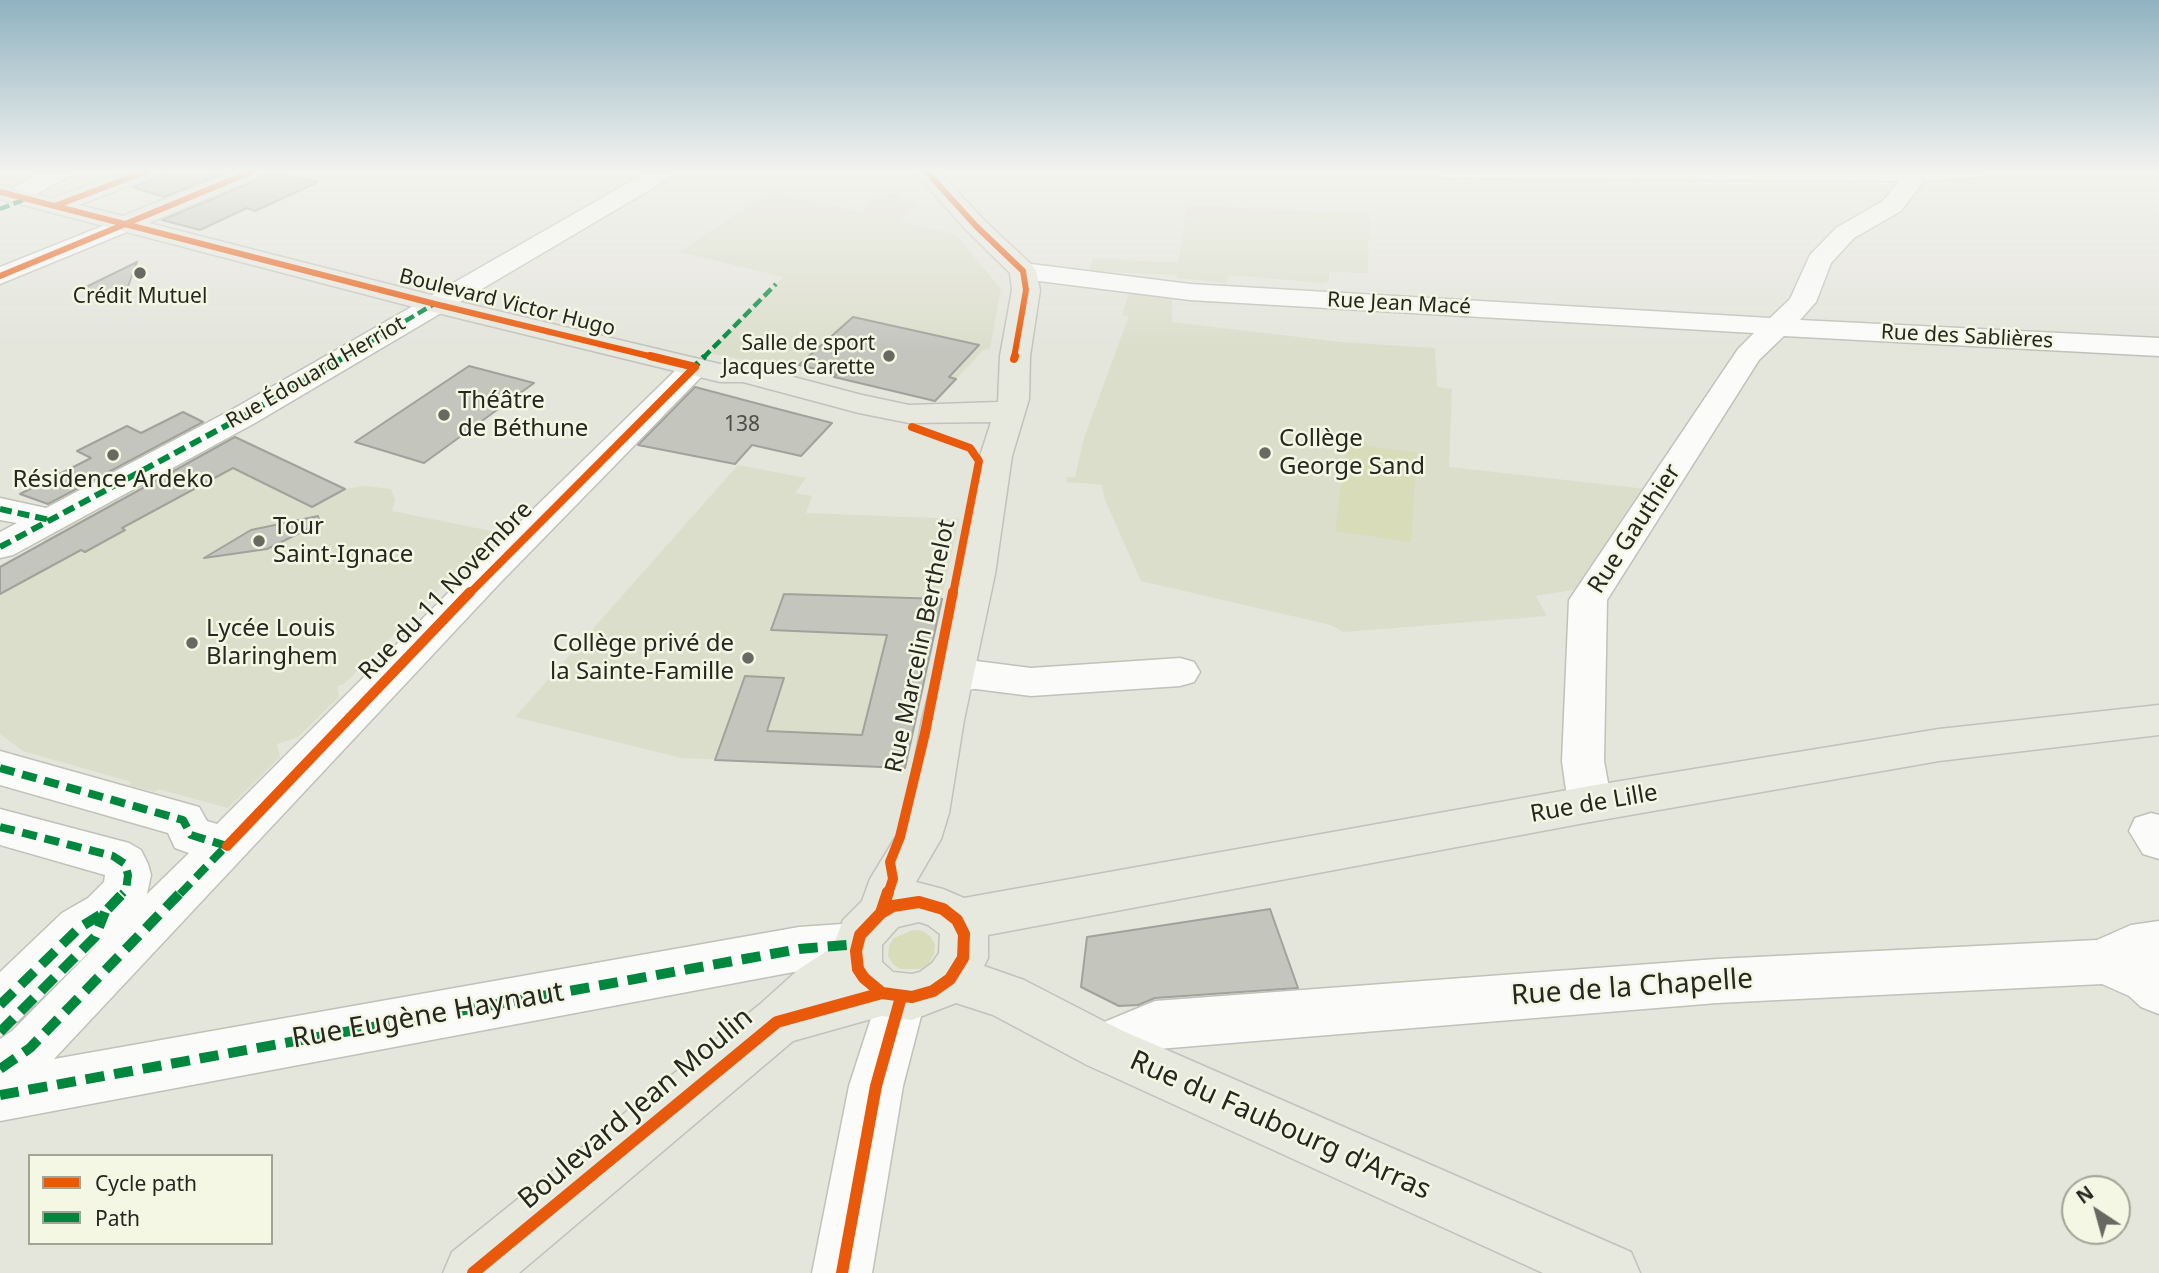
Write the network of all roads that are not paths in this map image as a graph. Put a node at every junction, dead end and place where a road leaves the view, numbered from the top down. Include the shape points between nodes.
1 (110, 230) edge
2 (150, 230) edge
3 (561, 230) edge
4 (981, 230) edge
5 (1850, 230) edge
6 (1023, 271) junction
7 (0, 276) edge
8 (435, 303) junction
9 (1776, 327) junction
10 (2159, 347) edge
11 (1009, 368) junction
12 (707, 370) junction
13 (987, 423) junction
14 (0, 509) edge
15 (50, 520) junction
16 (0, 547) edge
17 (1180, 672) dead end
18 (953, 677) junction
19 (2159, 720) edge
20 (6, 770) edge
21 (1590, 804) junction
22 (0, 827) edge
23 (209, 840) junction
24 (913, 848) junction
25 (105, 912) junction
26 (2159, 942) edge
27 (956, 943) junction
28 (875, 961) junction
29 (2104, 962) junction
30 (2159, 991) edge
31 (0, 1005) edge
32 (0, 1032) edge
33 (1103, 1047) junction
34 (0, 1069) edge
35 (0, 1096) edge
36 (473, 1273) edge
37 (842, 1273) edge
38 (1610, 1273) edge

1 - 7 street
2 - 8 main road, Boulevard Victor Hugo
3 - 8 street, Rue Édouard Herriot
4 - 6 main road
5 - 9 street, Rue Gauthier via 1819,261 1802,302
6 - 9 street, Rue Jean Macé via 1190,292
6 - 11 main road, Rue Marcelin Berthelot via 1026,290
8 - 12 main road, Boulevard Victor Hugo
8 - 15 street, Rue Édouard Herriot via 244,416
9 - 10 street, Rue des Sablières
9 - 21 street, Rue Gauthier via 1748,355 1588,600 1583,761
11 - 13 main road
11 - 13 main road, Rue Marcelin Berthelot via 1014,399
12 - 13 main road, Boulevard Victor Hugo via 744,373 909,414
12 - 23 street, Rue du 11 Novembre via 358,708
13 - 18 main road, Rue Marcelin Berthelot via 977,574
14 - 15 street
15 - 16 street, Rue Édouard Herriot
17 - 18 street via 1031,682
18 - 24 main road, Rue Marcelin Berthelot via 926,813
19 - 21 main road, Rue de Lille via 1939,745
20 - 23 street via 183,820
21 - 27 main road, Rue de Lille via 1033,908
22 - 25 street via 113,856 125,864 126,890
23 - 34 street, Rue du 11 Novembre via 30,1048
24 - 27 main road
24 - 28 main road, Rue Marcelin Berthelot via 893,879
25 - 31 street via 79,928
25 - 32 street via 95,937
26 - 29 street via 2131,946
27 - 28 main road, Rue de Lille via 922,995
27 - 28 main road, Rue du Faubourg d'Arras via 932,904 906,903
27 - 33 main road, Rue du Faubourg d'Arras via 1006,996
28 - 35 street, Rue Eugène Haynaut via 799,949
28 - 36 main road, Boulevard Jean Moulin via 777,1022
28 - 37 street via 876,1086
29 - 30 street, Rue de la Chapelle via 2147,980
29 - 33 street, Rue de la Chapelle via 1717,981 1155,1025
33 - 38 main road, Rue du Faubourg d'Arras

